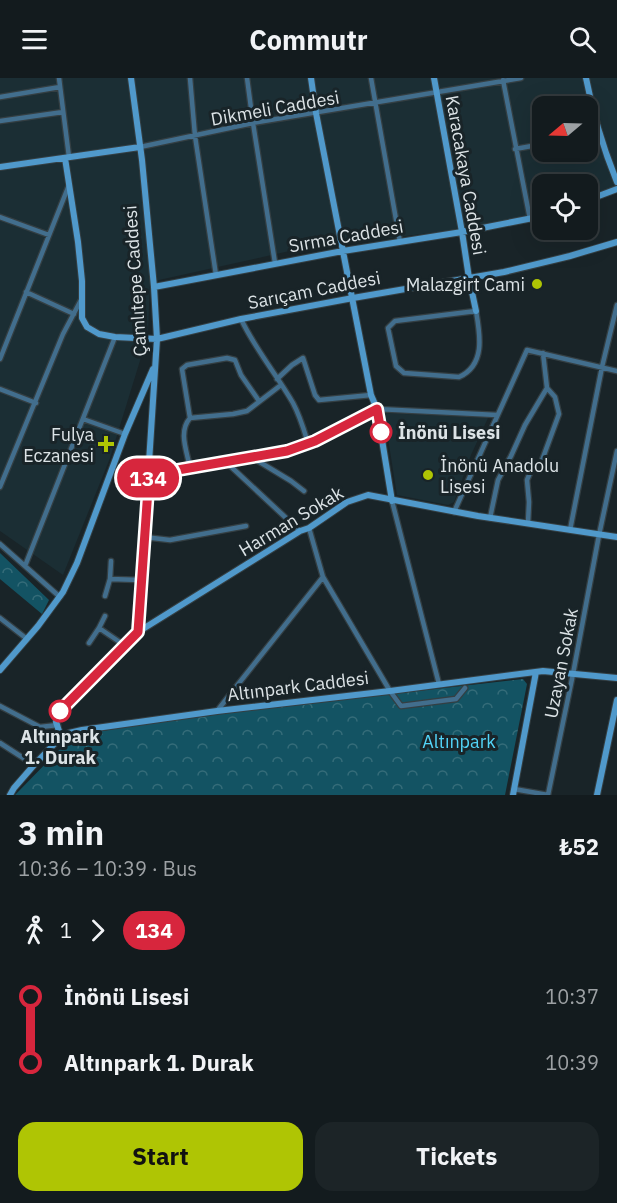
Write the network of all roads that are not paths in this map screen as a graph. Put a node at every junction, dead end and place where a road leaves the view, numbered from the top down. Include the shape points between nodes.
1 (59, 78) edge
2 (131, 78) edge
3 (190, 78) edge
4 (247, 78) edge
5 (311, 78) edge
6 (371, 78) edge
7 (434, 78) edge
8 (521, 78) edge
9 (586, 78) edge
10 (503, 79) edge
11 (60, 87) junction
12 (436, 93) junction
13 (0, 97) edge
14 (375, 104) junction
15 (63, 112) junction
16 (316, 113) junction
17 (0, 121) edge
18 (253, 123) junction
19 (599, 134) joint
20 (195, 136) junction
21 (532, 146) edge
22 (140, 147) junction
23 (516, 149) junction
24 (67, 157) junction
25 (0, 167) edge
26 (617, 182) edge
27 (69, 185) junction
28 (617, 189) edge
29 (598, 196) edge
30 (1, 219) edge
31 (530, 219) joint
32 (462, 232) junction
33 (49, 236) junction
34 (400, 242) junction
35 (617, 242) edge
36 (343, 250) junction
37 (275, 263) junction
38 (216, 275) junction
39 (469, 278) junction
40 (154, 287) junction
41 (26, 292) junction
42 (82, 298) junction
43 (353, 298) junction
44 (617, 305) edge
45 (476, 311) junction
46 (74, 314) junction
47 (241, 319) junction
48 (0, 334) edge
49 (115, 337) junction
50 (8, 338) junction
51 (157, 339) junction
52 (543, 353) junction
53 (0, 359) edge
54 (155, 364) junction
55 (602, 367) junction
56 (617, 371) edge
57 (277, 379) junction
58 (281, 385) junction
59 (547, 388) junction
60 (0, 389) edge
61 (371, 396) junction
62 (259, 402) junction
63 (36, 403) junction
64 (377, 409) junction
65 (497, 415) junction
66 (190, 418) junction
67 (83, 419) junction
68 (125, 434) junction
69 (308, 444) junction
70 (617, 451) edge
71 (253, 458) junction
72 (226, 462) junction
73 (190, 468) junction
74 (615, 469) edge
75 (149, 475) junction
76 (0, 487) edge
77 (304, 491) dead end
78 (392, 501) junction
79 (454, 512) junction
80 (490, 518) junction
81 (528, 523) junction
82 (246, 526) dead end
83 (309, 528) junction
84 (570, 530) junction
85 (300, 531) junction
86 (599, 535) junction
87 (144, 537) junction
88 (617, 537) edge
89 (1, 546) edge
90 (111, 561) dead end
91 (25, 566) junction
92 (323, 577) junction
93 (110, 579) junction
94 (141, 580) junction
95 (105, 596) dead end
96 (60, 597) junction
97 (105, 616) dead end
98 (0, 618) edge
99 (99, 628) junction
100 (138, 632) junction
101 (27, 639) junction
102 (89, 643) dead end
103 (124, 645) junction
104 (0, 670) edge
105 (536, 672) junction
106 (573, 674) junction
107 (617, 678) edge
108 (439, 684) junction
109 (465, 688) dead end
110 (390, 691) junction
111 (617, 700) edge
112 (0, 706) edge
113 (217, 711) junction
114 (58, 725) junction
115 (615, 726) edge
116 (62, 737) junction
117 (0, 743) edge
118 (34, 765) junction
119 (514, 792) edge
120 (10, 795) edge
121 (548, 795) edge
122 (597, 795) edge

1 - 11 street
2 - 22 street, Çamlıtepe Caddesi
3 - 20 street
4 - 18 street
5 - 16 street
6 - 14 street
7 - 12 street, Karacakaya Caddesi
8 - 10 street, Dikmeli Caddesi
9 - 19 street
10 - 12 street, Dikmeli Caddesi
10 - 23 street
11 - 13 street
11 - 15 street
12 - 14 street, Dikmeli Caddesi
12 - 32 street, Karacakaya Caddesi
14 - 16 street, Dikmeli Caddesi
14 - 34 street
15 - 17 street
15 - 24 street
16 - 18 street, Dikmeli Caddesi
16 - 36 street
18 - 20 street, Dikmeli Caddesi
18 - 37 street
19 - 26 street
20 - 22 street, Dikmeli Caddesi
20 - 38 street
21 - 23 street
22 - 24 street
22 - 40 street, Çamlıtepe Caddesi
23 - 31 street
24 - 25 street
24 - 27 street
27 - 33 street
27 - 42 street
28 - 29 street
30 - 33 street
31 - 32 street, Sırma Caddesi
32 - 34 street, Sırma Caddesi
32 - 39 street, Karacakaya Caddesi
33 - 41 street
34 - 36 street, Sırma Caddesi
35 - 39 street, Sarıçam Caddesi
36 - 37 street, Sırma Caddesi
36 - 43 street
37 - 38 street, Sırma Caddesi
38 - 40 street, Sırma Caddesi
39 - 43 street, Sarıçam Caddesi
39 - 45 street, Karacakaya Caddesi
40 - 51 street, Çamlıtepe Caddesi
41 - 46 street
41 - 50 street
42 - 46 street
42 - 49 street, Sarıçam Caddesi via 82,318 87,327
43 - 47 street, Sarıçam Caddesi
43 - 61 street
44 - 55 street
45 - 45 street via 395,321 388,328 396,366 404,373 459,377 467,374 480,347
46 - 63 street
47 - 51 street, Sarıçam Caddesi
47 - 57 street
48 - 50 street
49 - 51 street, Sarıçam Caddesi
49 - 67 street
50 - 53 street
51 - 54 street, Çamlıtepe Caddesi
52 - 55 street
52 - 59 street
52 - 65 street via 527,350
54 - 68 street
54 - 75 street, Çamlıtepe Caddesi
55 - 56 street
55 - 84 street
57 - 58 street
57 - 61 street via 303,358 319,400
58 - 62 street
58 - 69 street via 301,420
59 - 80 street via 498,480
59 - 81 street via 555,397 559,414 541,463 527,480
60 - 63 street
61 - 64 street
62 - 66 street via 247,411
62 - 66 street via 235,360 187,365 182,369
63 - 76 street
64 - 65 street
64 - 69 street
64 - 78 street
65 - 79 street
66 - 73 street via 183,432
67 - 68 street
67 - 91 street
68 - 96 street via 77,563
69 - 71 street
70 - 74 street, Uzayan Sokak
71 - 72 street
71 - 77 street
72 - 73 street
72 - 85 street
73 - 75 street
74 - 86 street, Uzayan Sokak
75 - 87 street, Çamlıtepe Caddesi
78 - 79 street, Harman Sokak
78 - 83 street, Harman Sokak via 368,495 347,502
78 - 108 street
79 - 80 street, Harman Sokak
80 - 81 street, Harman Sokak
81 - 84 street, Harman Sokak
82 - 87 street via 170,540
83 - 85 street, Harman Sokak
83 - 92 street
84 - 86 street, Harman Sokak
85 - 100 street, Harman Sokak
86 - 88 street, Harman Sokak
86 - 106 street, Uzayan Sokak
87 - 94 street, Çamlıtepe Caddesi
89 - 91 street
90 - 93 street
91 - 96 street
92 - 110 street
92 - 113 street
93 - 94 street
93 - 95 street
94 - 100 street, Çamlıtepe Caddesi
96 - 101 street
97 - 99 street
98 - 101 street
99 - 102 street
99 - 103 street
100 - 103 street
101 - 104 street
103 - 114 street via 60,711
105 - 106 street, Altınpark Caddesi
105 - 108 street, Altınpark Caddesi
105 - 119 street
106 - 107 street, Altınpark Caddesi
106 - 121 street, Uzayan Sokak
108 - 110 street, Altınpark Caddesi
109 - 110 street via 456,699 401,706
110 - 113 street, Altınpark Caddesi
111 - 115 street
112 - 114 street via 40,726
113 - 116 street, Altınpark Caddesi via 82,730
114 - 116 street
115 - 122 street
116 - 118 street, Altınpark Caddesi
117 - 118 street
118 - 120 street, Altınpark Caddesi
119 - 121 street

